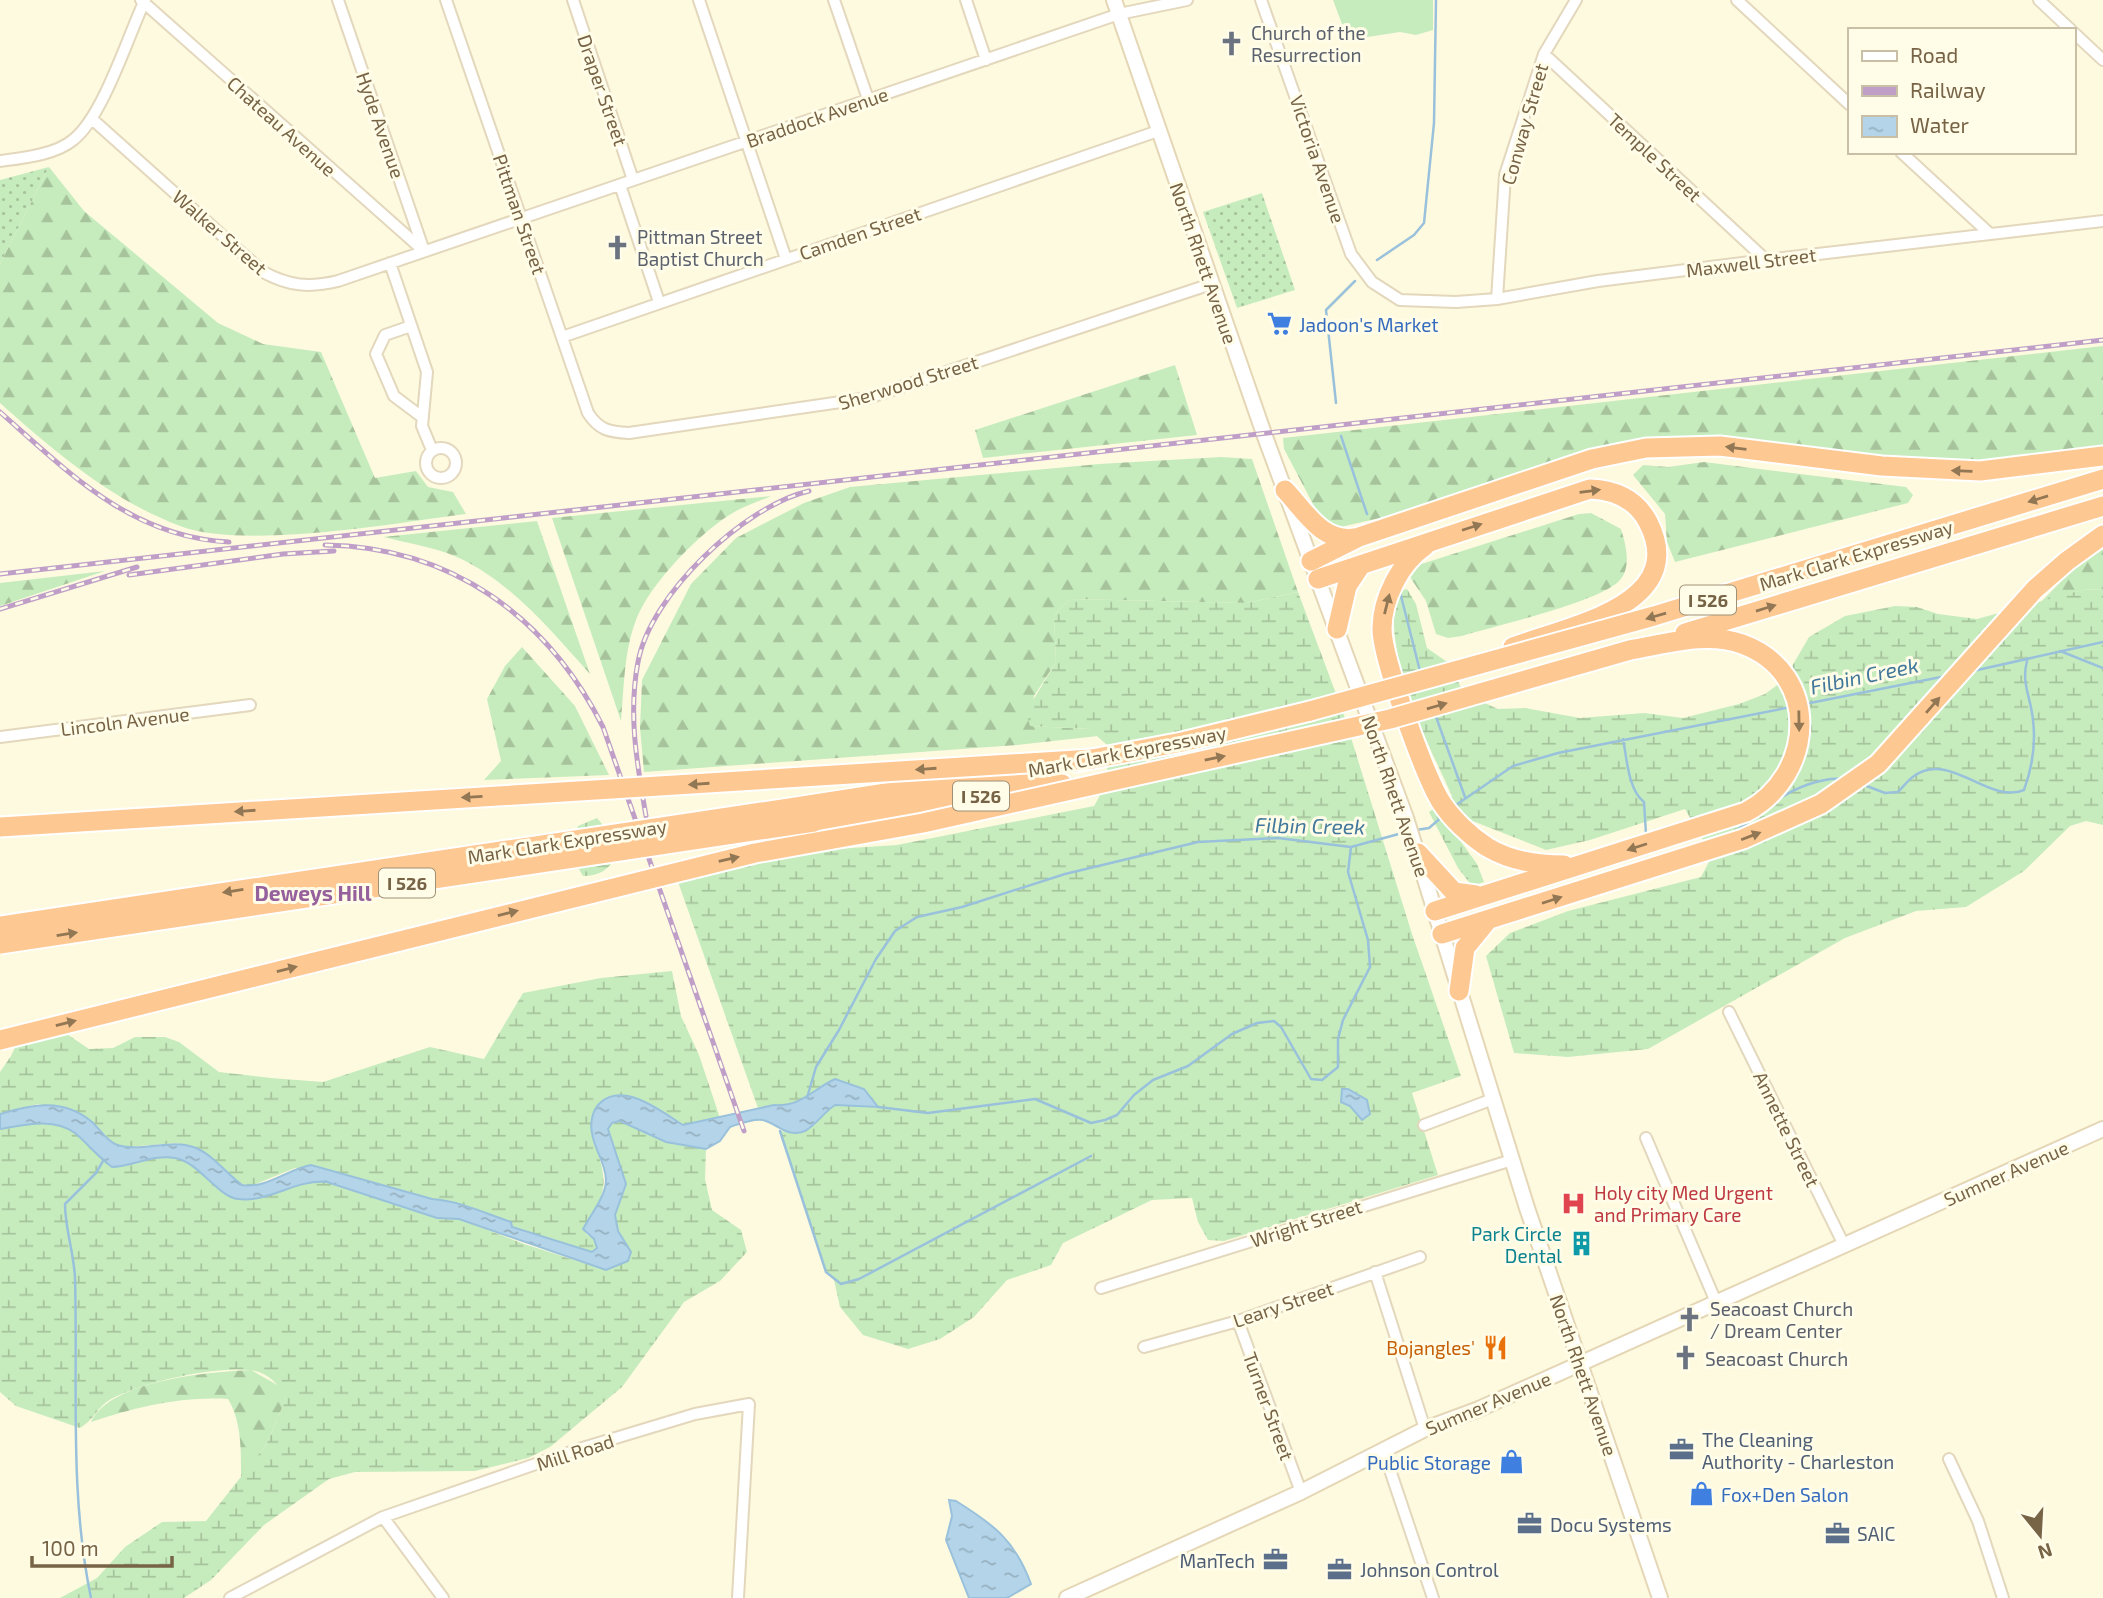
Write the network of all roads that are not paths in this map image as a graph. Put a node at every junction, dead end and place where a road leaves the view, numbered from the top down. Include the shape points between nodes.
1 (338, 0) edge
2 (446, 0) edge
3 (573, 0) edge
4 (699, 0) edge
5 (834, 0) edge
6 (966, 0) edge
7 (1187, 0) edge
8 (1261, 0) edge
9 (1576, 0) edge
10 (1737, 0) edge
11 (2039, 0) edge
12 (143, 1) edge
13 (1117, 7) edge
14 (2069, 28) edge
15 (2075, 34) edge
16 (1544, 54) junction
17 (986, 60) junction
18 (2103, 60) edge
19 (868, 99) junction
20 (1848, 103) edge
21 (92, 118) junction
22 (1158, 131) junction
23 (748, 141) junction
24 (1903, 154) edge
25 (0, 162) edge
26 (634, 180) junction
27 (620, 185) junction
28 (521, 218) junction
29 (2103, 221) edge
30 (1990, 234) junction
31 (450, 243) joint
32 (424, 251) junction
33 (786, 259) junction
34 (1766, 260) junction
35 (390, 263) junction
36 (1211, 284) junction
37 (1497, 299) junction
38 (1400, 300) joint
39 (659, 302) junction
40 (411, 326) junction
41 (562, 337) junction
42 (422, 417) junction
43 (596, 426) joint
44 (432, 450) dead end
45 (2103, 456) edge
46 (2103, 479) edge
47 (1285, 490) junction
48 (2103, 506) edge
49 (2103, 535) edge
50 (1359, 537) junction
51 (1434, 540) junction
52 (1361, 565) junction
53 (1315, 570) junction
54 (1337, 629) junction
55 (1630, 650) junction
56 (1404, 687) junction
57 (250, 705) dead end
58 (0, 737) edge
59 (1092, 759) junction
60 (1149, 772) junction
61 (0, 827) edge
62 (1418, 853) junction
63 (1593, 862) junction
64 (1491, 892) junction
65 (1435, 911) junction
66 (1488, 921) junction
67 (0, 926) edge
68 (1442, 934) junction
69 (0, 944) edge
70 (1459, 991) junction
71 (1729, 1012) dead end
72 (0, 1040) edge
73 (1493, 1099) junction
74 (1424, 1125) dead end
75 (2102, 1133) edge
76 (1646, 1138) dead end
77 (1512, 1160) junction
78 (1844, 1245) junction
79 (1420, 1257) dead end
80 (1375, 1272) junction
81 (1101, 1288) dead end
82 (1716, 1302) junction
83 (1238, 1321) junction
84 (1144, 1347) dead end
85 (1581, 1363) junction
86 (1425, 1429) junction
87 (1384, 1452) junction
88 (1949, 1459) dead end
89 (1301, 1492) junction
90 (383, 1517) junction
91 (230, 1598) edge
92 (443, 1598) edge
93 (738, 1598) edge
94 (1067, 1598) edge
95 (1433, 1598) edge
96 (1660, 1598) edge
97 (2003, 1598) edge

1 - 32 street, Hyde Avenue
2 - 28 street, Pittman Street
3 - 26 street, Draper Street
4 - 23 street
5 - 19 street
6 - 17 street
7 - 13 street, Braddock Avenue
8 - 38 street, Victoria Avenue via 1351,254 1372,282
9 - 16 street, Conway Street
10 - 20 street
11 - 14 street
12 - 21 street
12 - 32 street, Chateau Avenue
13 - 17 street, Braddock Avenue
13 - 22 main road, North Rhett Avenue
15 - 18 street
16 - 34 street, Temple Street
16 - 37 street, Conway Street via 1505,175
17 - 19 street, Braddock Avenue
19 - 23 street, Braddock Avenue
21 - 25 street via 61,148
21 - 35 street, Walker Street via 263,272 280,281 312,287
22 - 33 street, Camden Street
22 - 36 main road, North Rhett Avenue
23 - 26 street, Braddock Avenue
23 - 33 street
24 - 30 street
26 - 27 street, Braddock Avenue
27 - 28 street, Braddock Avenue
27 - 39 street
28 - 31 street, Braddock Avenue
28 - 41 street, Pittman Street
29 - 30 street, Maxwell Street
30 - 34 street, Maxwell Street
31 - 32 street, Walker Street
32 - 35 street, Walker Street
33 - 39 street, Camden Street
34 - 37 street, Maxwell Street
35 - 40 street
36 - 43 street, Sherwood Street via 859,401 629,433
36 - 47 main road, North Rhett Avenue
37 - 38 street, Maxwell Street
39 - 41 street, Camden Street
40 - 42 street via 428,378
40 - 42 street via 385,335 376,354 394,396
41 - 43 street, Pittman Street
42 - 44 street
45 -> 50 highway via 2002,470 1924,470 1696,444 1616,453
46 -> 56 highway, Mark Clark Expressway / I 526, bridge via 1763,584
47 - 50 highway via 1325,533 1342,540
47 - 53 main road, North Rhett Avenue
55 -> 48 highway, Mark Clark Expressway / I 526
66 -> 49 highway via 1779,825 1821,804 1861,778 1897,746 2035,589
50 - 53 highway
51 - 52 highway
51 -> 56 highway, bridge via 1590,489 1620,495 1637,507 1653,534 1657,555 1651,578 1616,610
63 -> 51 highway via 1563,865 1514,859 1473,836 1440,800 1392,671 1382,630 1396,580 1418,551
52 - 53 highway
52 - 54 highway via 1347,586
53 - 54 main road, North Rhett Avenue
54 - 62 main road, North Rhett Avenue
60 -> 55 highway, Mark Clark Expressway / I 526, bridge via 1390,719
55 -> 63 highway via 1714,639 1742,644 1779,669 1787,680 1798,704 1796,755 1772,794 1746,812
56 - 59 highway, Mark Clark Expressway / I 526, bridge via 1195,739
57 - 58 street, Lincoln Avenue
59 -> 61 highway, bridge
59 -> 67 highway, Mark Clark Expressway / I 526, bridge via 858,799
69 -> 60 highway, Mark Clark Expressway / I 526, bridge
72 -> 60 highway, bridge via 755,853 923,823
62 - 64 highway via 1454,892
62 - 65 main road, North Rhett Avenue
63 - 64 highway
64 - 65 highway
65 - 68 main road, North Rhett Avenue
66 - 68 highway
66 - 70 highway via 1465,948
68 - 70 main road, North Rhett Avenue
70 - 73 main road, North Rhett Avenue
71 - 78 street, Annette Street
73 - 74 street
73 - 77 main road, North Rhett Avenue
75 - 78 main road, Sumner Avenue
76 - 82 street
77 - 81 street, Wright Street
77 - 85 main road, North Rhett Avenue
78 - 82 main road, Sumner Avenue
79 - 80 street, Leary Street
80 - 83 street, Leary Street
80 - 86 street
82 - 85 main road, Sumner Avenue
83 - 84 street, Leary Street
83 - 89 street, Turner Street
85 - 86 main road, Sumner Avenue
85 - 96 main road, North Rhett Avenue
86 - 87 main road, Sumner Avenue
87 - 89 main road, Sumner Avenue
87 - 95 street
88 - 97 street via 1978,1521
89 - 94 main road, Sumner Avenue
90 - 91 street, Mill Road
90 - 92 street
90 - 93 street, Mill Road via 579,1449 749,1404

